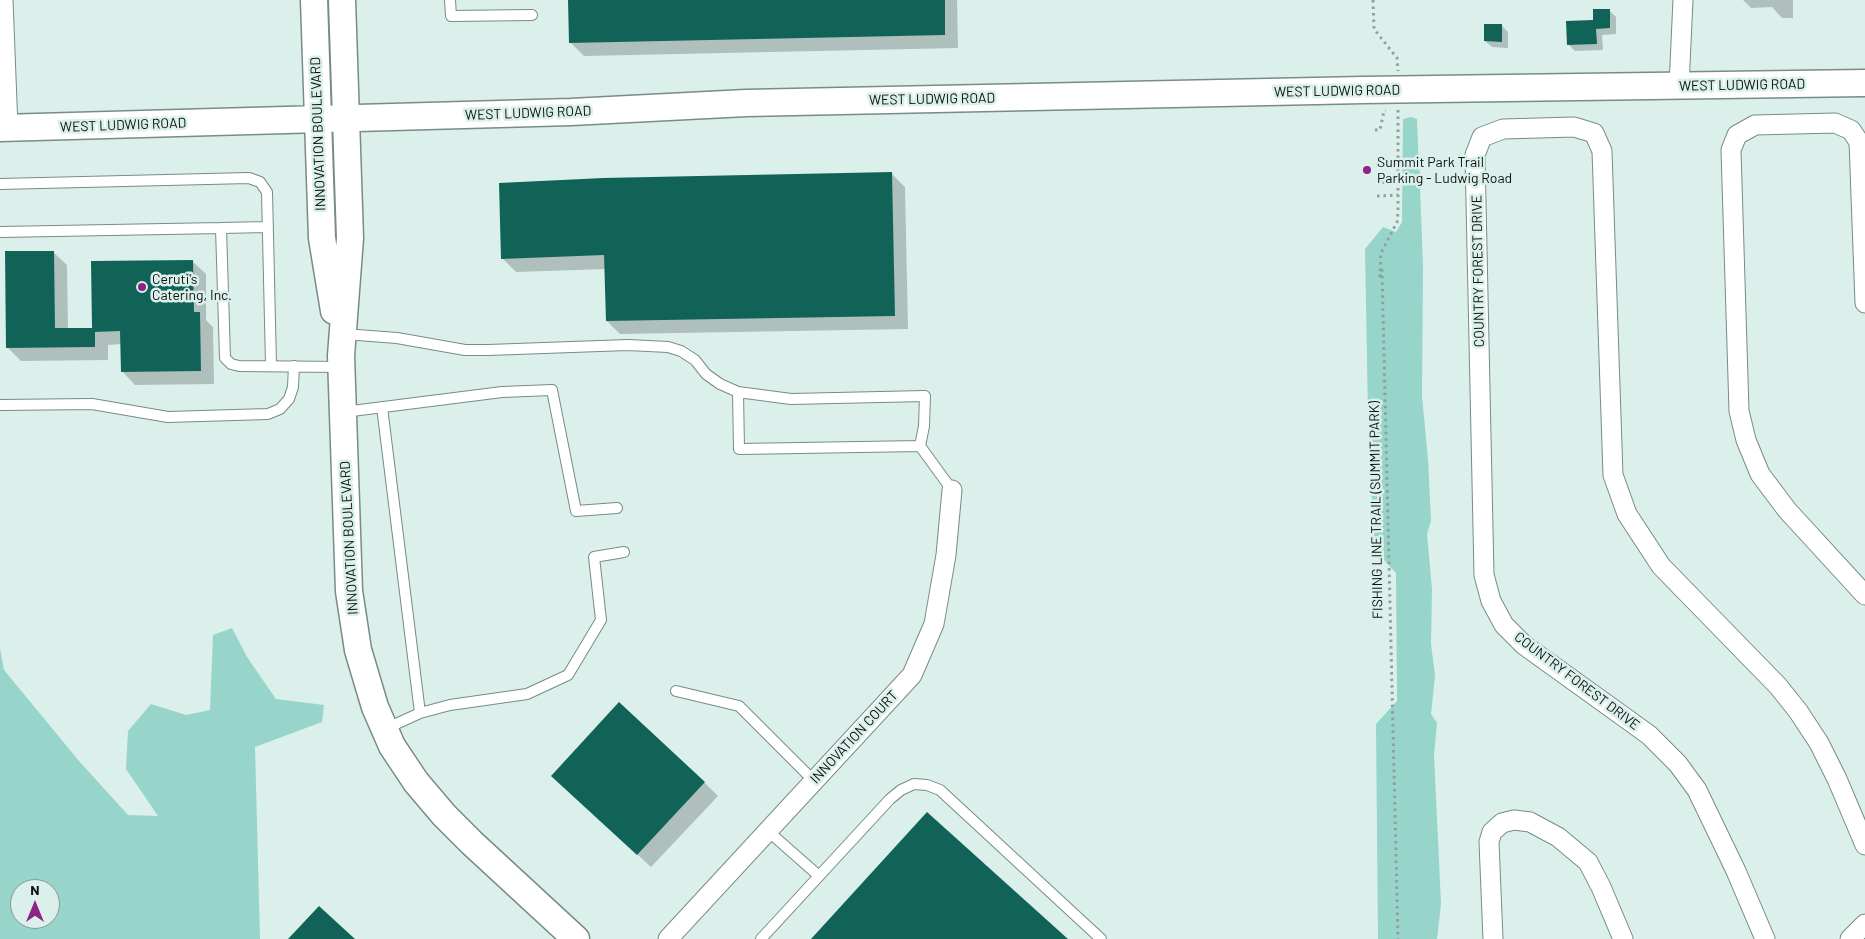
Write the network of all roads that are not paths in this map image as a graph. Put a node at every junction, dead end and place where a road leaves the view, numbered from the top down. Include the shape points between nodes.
1 (3, 0) edge
2 (314, 0) edge
3 (342, 0) edge
4 (450, 0) edge
5 (1683, 0) edge
6 (532, 15) dead end
7 (1865, 83) edge
8 (1680, 86) junction
9 (345, 118) junction
10 (317, 119) junction
11 (4, 128) edge
12 (0, 184) edge
13 (268, 227) junction
14 (221, 228) junction
15 (0, 232) edge
16 (1865, 303) edge
17 (342, 353) junction
18 (271, 365) junction
19 (294, 366) junction
20 (738, 392) junction
21 (0, 406) edge
22 (382, 408) junction
23 (343, 412) junction
24 (920, 446) junction
25 (952, 490) joint
26 (617, 508) dead end
27 (624, 552) dead end
28 (1865, 595) edge
29 (676, 691) dead end
30 (420, 713) junction
31 (385, 730) junction
32 (814, 781) junction
33 (768, 831) junction
34 (1865, 845) edge
35 (819, 876) junction
36 (1865, 924) edge
37 (576, 939) edge
38 (668, 939) edge
39 (761, 939) edge
40 (1100, 939) edge
41 (1492, 939) edge
42 (1623, 939) edge
43 (1765, 939) edge
44 (1850, 939) edge

1 - 11 street
2 - 10 main road, INNOVATION BOULEVARD
3 - 9 main road, INNOVATION BOULEVARD
4 - 6 lane via 451,16
5 - 8 street
7 - 8 main road, WEST LUDWIG ROAD
8 - 9 main road, WEST LUDWIG ROAD via 766,103
9 - 10 main road, WEST LUDWIG ROAD
9 - 17 main road, INNOVATION BOULEVARD via 350,238
10 - 11 main road, WEST LUDWIG ROAD
10 - 17 main road, INNOVATION BOULEVARD via 322,238
12 - 13 lane via 248,178 260,182 267,192
13 - 14 lane
13 - 18 lane
14 - 15 lane
14 - 18 lane via 225,358 239,366
16 - 28 street via 1859,142 1851,130 1835,123 1755,124 1737,135 1730,150 1739,411 1746,440 1760,474 1787,510
17 - 19 lane
17 - 20 lane via 396,338 465,350 628,345 668,347 681,351 695,360 706,374
17 - 23 main road, INNOVATION BOULEVARD
18 - 19 lane
19 - 21 lane via 290,399 268,414 168,417 92,404
20 - 24 lane via 791,399 925,396
20 - 24 lane via 739,449
22 - 23 lane
22 - 26 lane via 502,392 552,390 576,511
22 - 30 lane
23 - 31 main road, INNOVATION BOULEVARD via 349,591 358,650
24 - 25 lane
25 - 32 street, INNOVATION COURT via 946,555 934,624 912,675
27 - 30 lane via 594,558 601,620 568,675 526,694 450,705
29 - 32 lane via 739,706
30 - 31 lane
31 - 37 main road, INNOVATION BOULEVARD via 416,782 444,815
32 - 33 street, INNOVATION COURT
33 - 35 lane
33 - 38 street, INNOVATION COURT
34 - 43 street, COUNTRY FOREST DRIVE via 1819,743 1798,711 1778,686 1662,566 1627,514 1613,475 1602,152 1594,133 1574,127 1503,129 1482,137 1475,155 1484,575 1491,601 1504,625 1524,645 1649,735 1678,764 1697,790
35 - 39 lane
35 - 40 lane via 901,790 914,784 927,785 940,790
36 - 44 street
41 - 42 street via 1489,842 1492,832 1502,823 1514,820 1530,822 1558,837 1588,862

